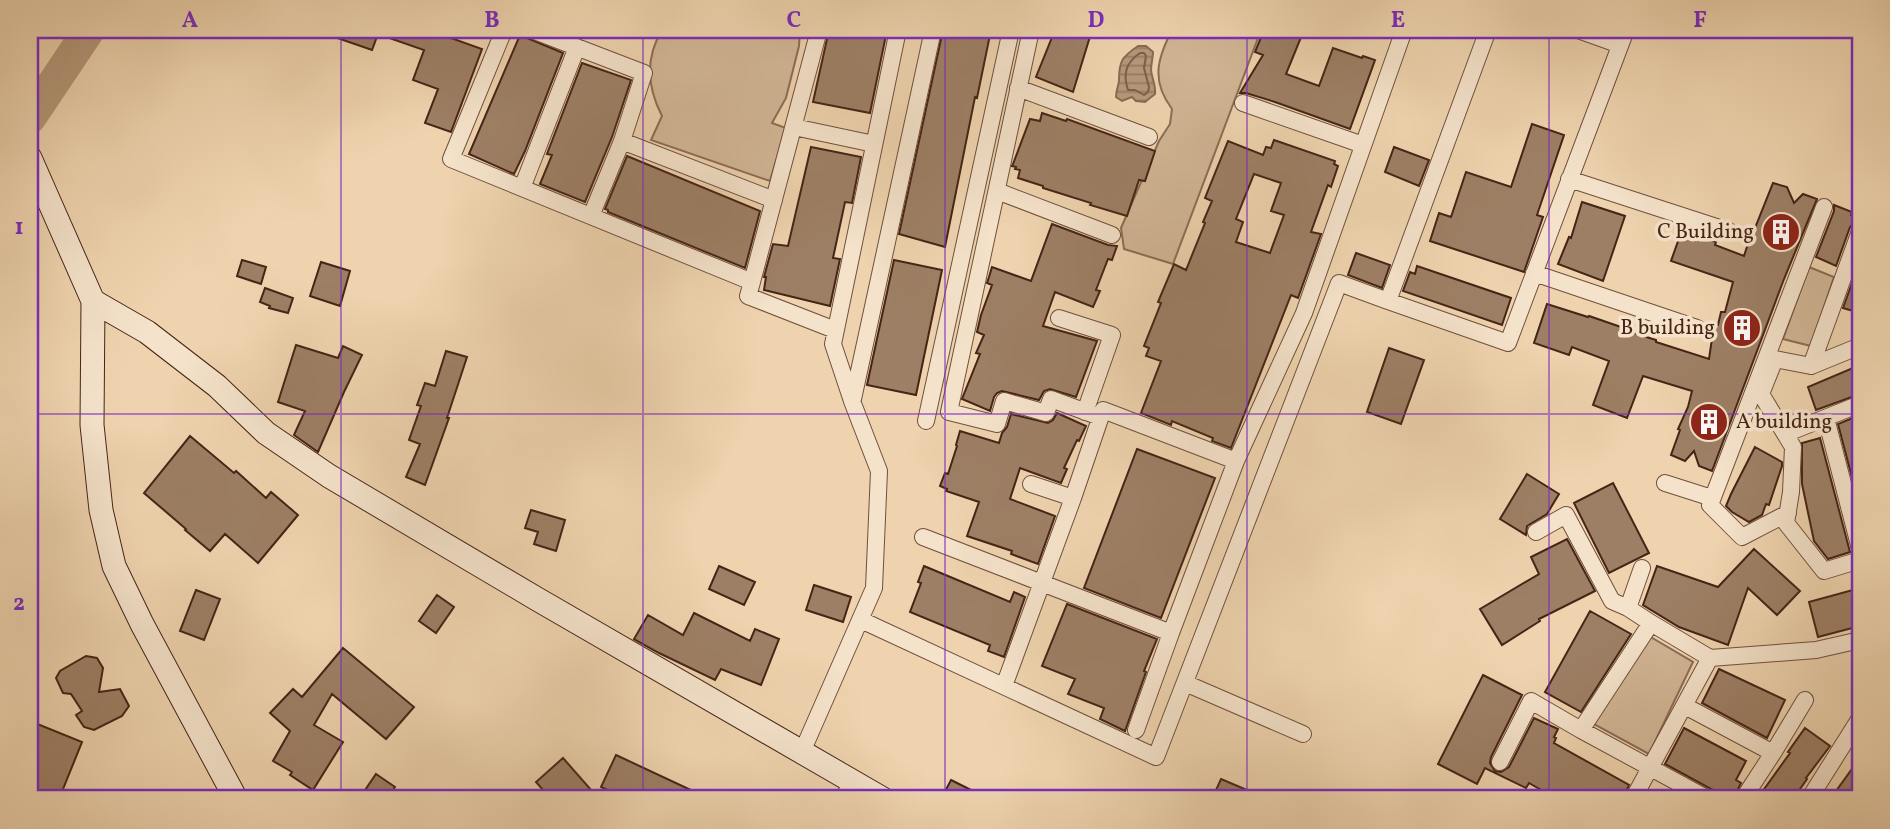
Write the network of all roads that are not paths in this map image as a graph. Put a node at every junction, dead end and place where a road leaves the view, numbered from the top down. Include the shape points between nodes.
1 (504, 30) edge
2 (532, 30) edge
3 (819, 30) edge
4 (898, 30) edge
5 (933, 30) edge
6 (1011, 30) edge
7 (1031, 30) edge
8 (1404, 30) edge
9 (1488, 30) edge
10 (1578, 30) edge
11 (1623, 37) edge
12 (577, 47) junction
13 (1018, 89) junction
14 (1243, 103) dead end
15 (794, 127) junction
16 (1149, 137) dead end
17 (622, 141) junction
18 (874, 144) junction
19 (1363, 145) junction
20 (30, 158) edge
21 (1569, 179) junction
22 (522, 188) junction
23 (996, 191) junction
24 (774, 200) junction
25 (1824, 207) dead end
26 (591, 216) junction
27 (1729, 231) dead end
28 (1860, 231) edge
29 (1112, 234) dead end
30 (1534, 273) junction
31 (752, 282) junction
32 (1388, 301) junction
33 (93, 302) junction
34 (1059, 318) dead end
35 (1697, 328) dead end
36 (835, 330) junction
37 (1860, 345) edge
38 (1811, 366) junction
39 (852, 401) junction
40 (1860, 404) edge
41 (1093, 415) junction
42 (1826, 418) junction
43 (926, 421) dead end
44 (1785, 434) junction
45 (1236, 461) junction
46 (1665, 483) dead end
47 (1031, 484) dead end
48 (1712, 498) junction
49 (1073, 499) junction
50 (1788, 513) junction
51 (1536, 532) dead end
52 (923, 537) dead end
53 (1860, 550) edge
54 (1860, 560) edge
55 (1642, 568) dead end
56 (1042, 583) junction
57 (1628, 608) junction
58 (861, 620) junction
59 (1651, 622) junction
60 (1171, 633) junction
61 (1860, 640) edge
62 (1710, 658) junction
63 (1185, 683) junction
64 (1004, 686) junction
65 (1805, 700) dead end
66 (1685, 706) junction
67 (1860, 718) edge
68 (1136, 730) dead end
69 (1581, 730) junction
70 (1303, 734) dead end
71 (802, 752) junction
72 (1773, 753) junction
73 (1500, 762) dead end
74 (1650, 769) junction
75 (847, 790) edge
76 (236, 799) edge
77 (883, 799) edge
78 (1633, 799) edge
79 (1708, 799) edge
80 (1742, 799) edge
81 (1809, 799) edge

1 - 22 street via 451,159
2 - 12 street
3 - 15 street
4 - 18 street
5 - 39 street
6 - 43 street
7 - 13 street
8 - 19 street
9 - 32 street
10 - 11 street
11 - 21 street
12 - 17 street via 644,73
12 - 22 street
13 - 16 street
13 - 23 street
14 - 19 street
15 - 18 street
15 - 24 street
17 - 24 street
17 - 26 street
18 - 36 street
19 - 45 street via 1304,313
20 - 33 main road
21 - 27 street
21 - 30 street
22 - 26 street
23 - 29 street
23 - 41 street via 949,412 998,424 1004,401 1046,413 1051,400
24 - 31 street
25 - 48 street
26 - 31 street
28 - 38 street
30 - 32 street via 1508,343
30 - 35 street
31 - 36 street via 748,296
32 - 63 street via 1339,282
33 - 71 main road via 147,332 217,386 266,433 329,476
33 - 76 main road via 92,425 101,510 114,566
34 - 41 street via 1112,335
36 - 39 street via 833,344
37 - 38 street
38 - 44 street via 1775,359 1761,394
39 - 58 street via 879,471 874,588
40 - 42 street
41 - 45 street via 1103,410
41 - 49 street
42 - 44 street
42 - 53 street
44 - 50 street via 1793,447
45 - 60 street
46 - 48 street
47 - 49 street
48 - 50 street via 1710,505 1742,537
49 - 56 street
50 - 54 street via 1786,523 1824,571
51 - 57 street via 1566,515 1612,601
52 - 56 street
55 - 57 street
56 - 60 street
56 - 64 street
57 - 59 street
58 - 64 street
58 - 71 street
59 - 62 street
59 - 69 street
60 - 68 street
61 - 62 street via 1816,650
62 - 66 street
63 - 64 street via 1156,757
63 - 70 street
65 - 72 street
66 - 72 street
66 - 74 street
67 - 81 street
69 - 73 street via 1531,701
69 - 74 street
71 - 75 main road
72 - 80 street
74 - 78 street
74 - 79 street
75 - 77 main road

